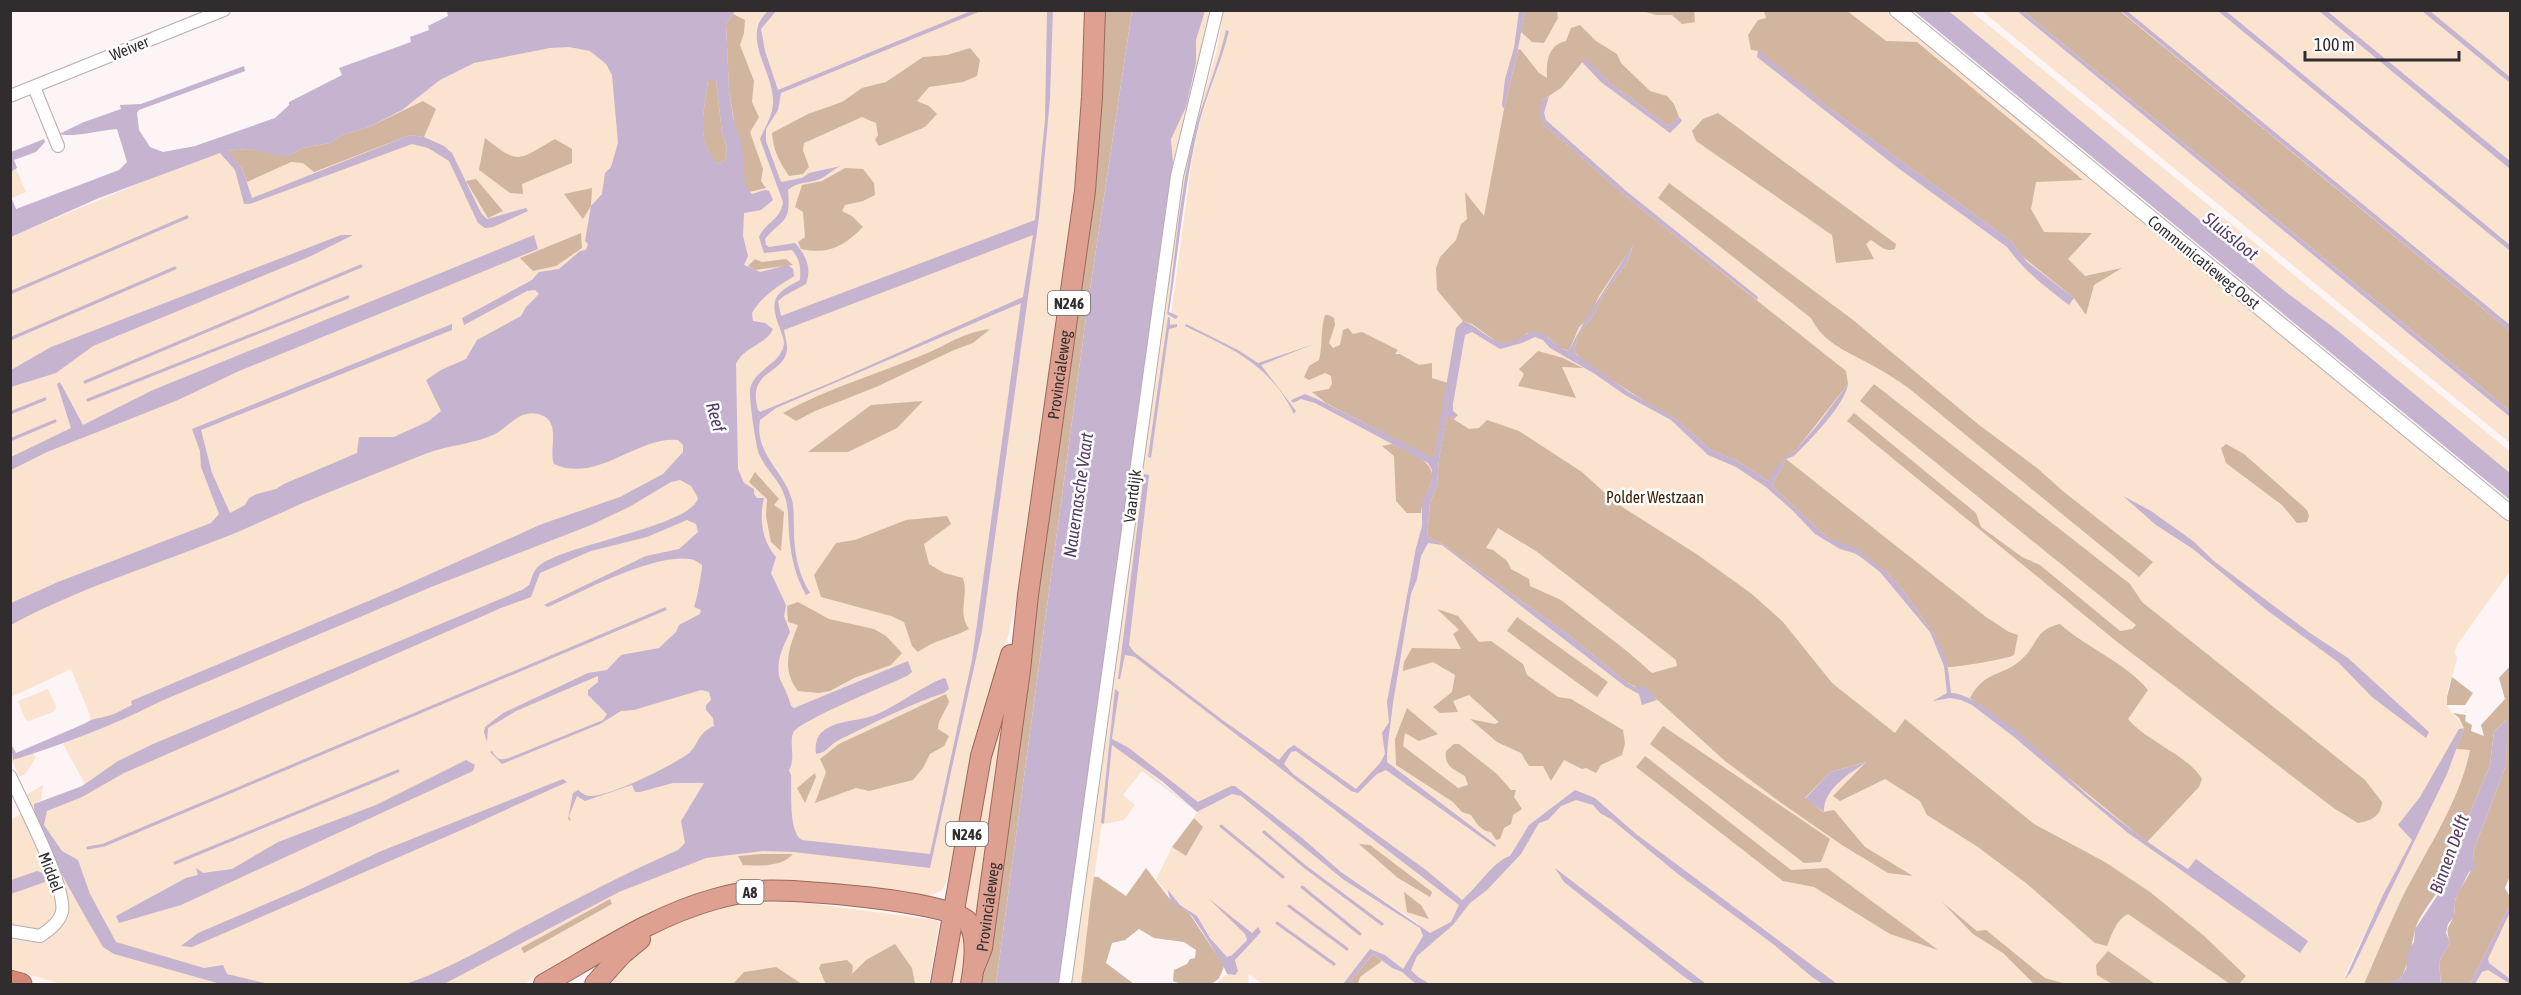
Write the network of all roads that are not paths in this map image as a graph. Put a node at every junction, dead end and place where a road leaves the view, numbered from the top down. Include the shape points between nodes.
1 (224, 10) edge
2 (1095, 10) edge
3 (1216, 10) edge
4 (1897, 10) edge
5 (34, 87) junction
6 (10, 96) edge
7 (58, 146) dead end
8 (2511, 513) edge
9 (1028, 595) junction
10 (10, 776) edge
11 (954, 912) junction
12 (670, 915) junction
13 (10, 932) edge
14 (972, 976) edge
15 (10, 981) edge
16 (21, 984) edge
17 (544, 984) edge
18 (595, 984) edge
19 (940, 984) edge
20 (1065, 984) edge

1 - 5 street, Weiver
2 - 9 highway, Provincialeweg / N246 via 1085,191
3 - 20 street, Vaartdijk via 1177,176
4 - 8 street, Communicatieweg Oost
5 - 6 street, Weiver
5 - 7 street
9 - 11 highway, Provincialeweg / N246 via 981,756
9 - 14 highway, Provincialeweg / N246 via 982,948
10 - 13 street, Middel via 58,886 62,907 57,922 40,936
11 - 12 highway, A8 via 812,892 760,891 716,899
11 - 14 highway via 968,922 972,931
11 - 19 highway, N246
12 - 17 highway, A8
12 - 18 highway, A8 via 622,954
15 - 16 highway

